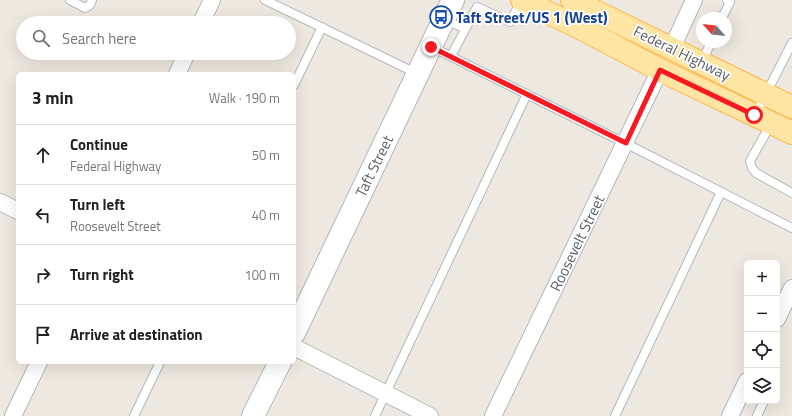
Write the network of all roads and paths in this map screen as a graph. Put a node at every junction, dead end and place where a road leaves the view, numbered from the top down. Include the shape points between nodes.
1 (70, 0) edge
2 (92, 0) edge
3 (212, 0) edge
4 (265, 0) edge
5 (453, 0) edge
6 (522, 0) edge
7 (572, 0) edge
8 (694, 0) edge
9 (726, 0) edge
10 (725, 12) edge
11 (204, 16) edge
12 (444, 19) junction
13 (322, 27) junction
14 (465, 29) junction
15 (792, 43) edge
16 (431, 47) junction
17 (672, 48) junction
18 (708, 48) edge
19 (451, 56) junction
20 (184, 60) edge
21 (702, 63) junction
22 (660, 70) junction
23 (178, 72) edge
24 (418, 74) junction
25 (296, 81) edge
26 (527, 94) junction
27 (766, 94) junction
28 (792, 107) edge
29 (763, 119) junction
30 (792, 133) edge
31 (626, 143) junction
32 (721, 192) junction
33 (792, 192) edge
34 (0, 202) edge
35 (16, 210) edge
36 (792, 228) edge
37 (792, 288) edge
38 (780, 313) edge
39 (296, 329) edge
40 (296, 348) edge
41 (38, 364) edge
42 (159, 364) edge
43 (279, 364) edge
44 (744, 387) edge
45 (385, 394) junction
46 (763, 404) edge
47 (13, 416) edge
48 (134, 416) edge
49 (253, 416) edge
50 (375, 416) edge
51 (430, 416) edge
52 (493, 416) edge
53 (615, 416) edge
54 (730, 416) edge
55 (757, 416) edge

1 - 2 lane via 85,8
3 - 11 street
4 - 13 lane
5 - 12 street, Taft Street
6 - 14 lane via 510,22 477,6
6 - 22 main road, Federal Highway
7 - 17 main road, Federal Highway
8 - 17 street
9 - 10 lane via 730,2
12 - 14 lane
12 - 16 street, Taft Street
13 - 24 lane
13 - 25 lane
14 - 19 lane
15 - 27 lane
16 - 19 lane
16 - 24 street, Taft Street
17 - 21 main road, Federal Highway
18 - 21 lane
19 - 26 lane
20 - 23 street
21 - 27 main road, Federal Highway
22 - 29 main road, Federal Highway
22 - 31 street, Roosevelt Street
24 - 39 street, Taft Street
26 - 31 lane
26 - 45 lane
27 - 28 main road, Federal Highway
27 - 29 lane
29 - 30 main road, Federal Highway
29 - 33 lane via 750,161 752,168 756,173
31 - 32 lane
31 - 52 street, Roosevelt Street
32 - 36 lane
32 - 53 lane
34 - 35 street
37 - 38 street
40 - 45 street
41 - 47 street
42 - 48 lane
43 - 49 street
44 - 54 street
45 - 50 lane
45 - 51 street
46 - 55 lane

